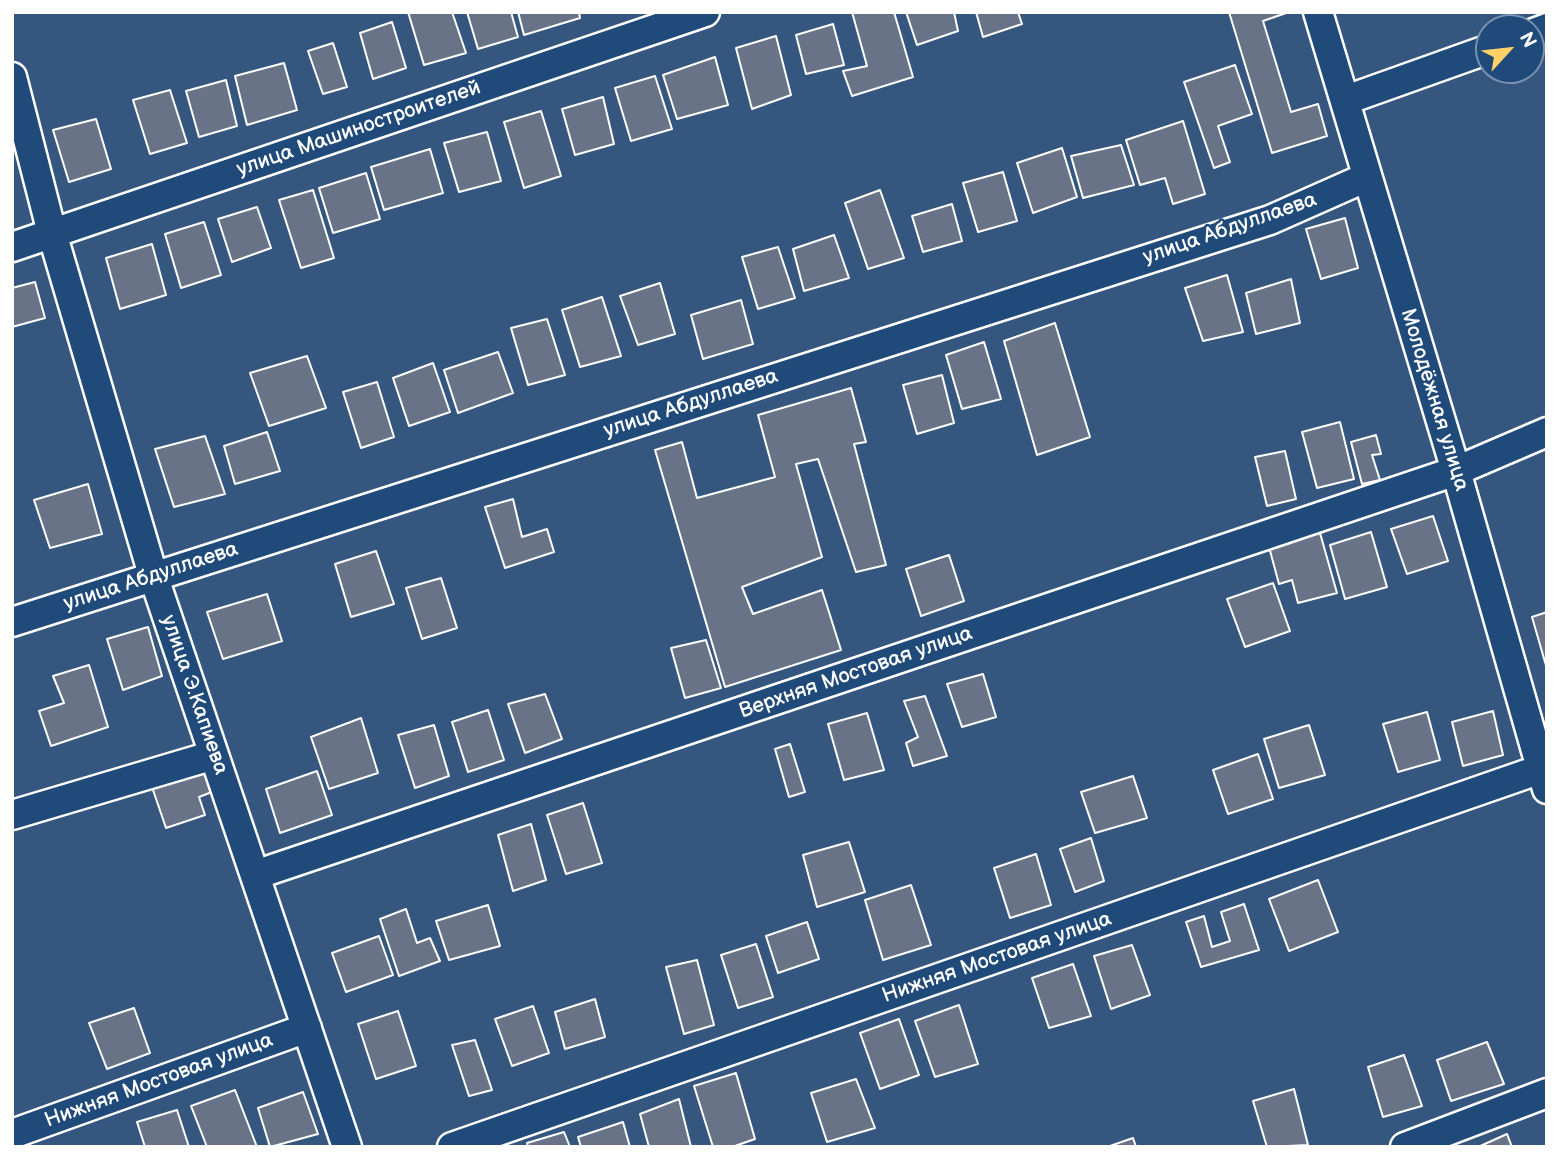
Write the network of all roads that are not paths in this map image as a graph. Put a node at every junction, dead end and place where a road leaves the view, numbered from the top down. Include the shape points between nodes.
1 (705, 12) edge
2 (1318, 12) edge
3 (1475, 54) edge
4 (12, 77) edge
5 (1346, 100) junction
6 (1367, 177) junction
7 (52, 233) junction
8 (12, 247) edge
9 (1547, 432) edge
10 (1456, 471) junction
11 (153, 575) junction
12 (12, 622) edge
13 (1536, 710) edge
14 (214, 755) junction
15 (1544, 779) edge
16 (12, 815) edge
17 (255, 876) junction
18 (307, 1028) junction
19 (1547, 1093) edge
20 (12, 1134) edge
21 (347, 1147) edge
22 (452, 1147) edge
23 (1405, 1147) edge

1 - 7 street, улица Машиностроителей
2 - 5 street, Молодёжная улица
3 - 5 street
4 - 7 street, улица Э.Капиева
5 - 6 street, Молодёжная улица
6 - 10 street, Молодёжная улица
6 - 11 street, улица Абдуллаева via 1270,220
7 - 8 street, улица Машиностроителей
7 - 11 street, улица Э.Капиева
9 - 10 street, Верхняя Мостовая улица
10 - 13 street, Молодёжная улица
10 - 17 street, Верхняя Мостовая улица
11 - 12 street, улица Абдуллаева
11 - 14 street, улица Э.Капиева
13 - 15 street, Молодёжная улица
14 - 16 street
14 - 17 street, улица Э.Капиева
15 - 22 street, Нижняя Мостовая улица
17 - 18 street, улица Э.Капиева
18 - 20 street, Нижняя Мостовая улица
18 - 21 street, улица Э.Капиева
19 - 23 street

